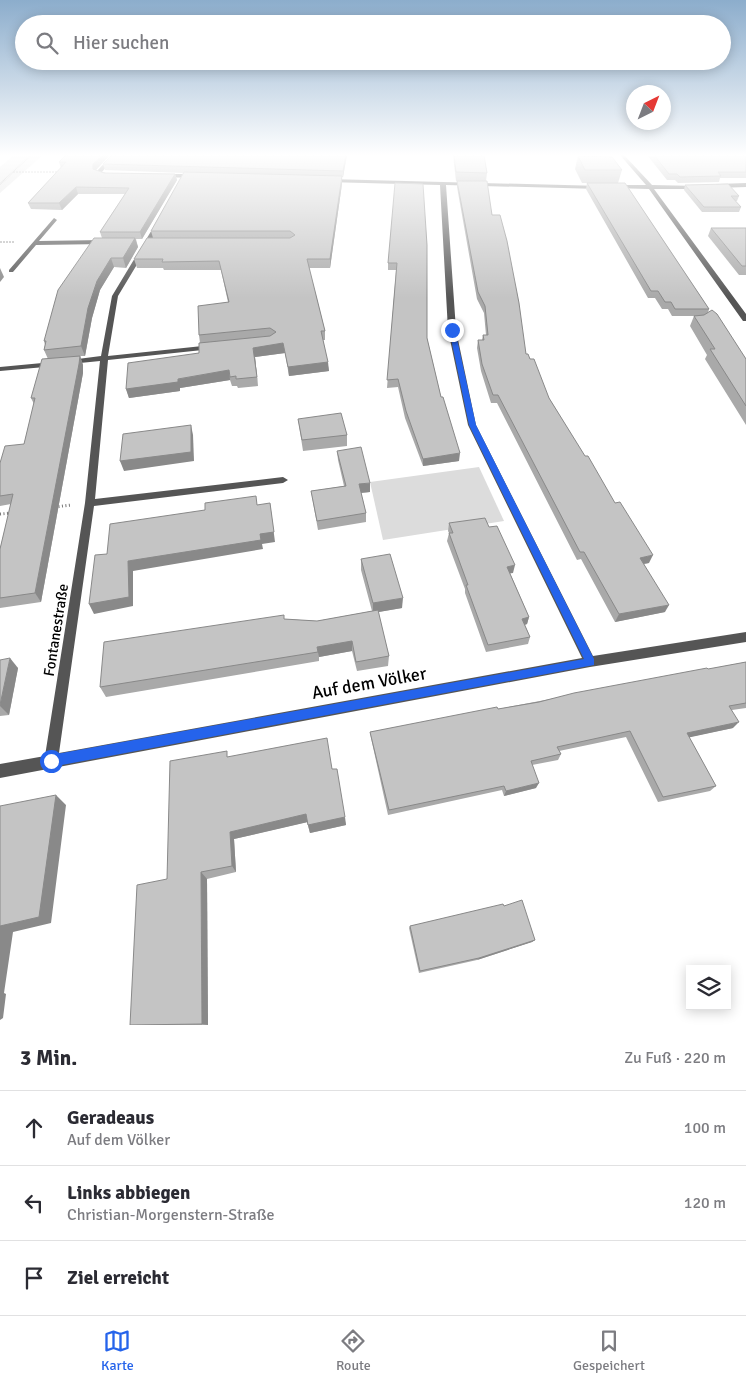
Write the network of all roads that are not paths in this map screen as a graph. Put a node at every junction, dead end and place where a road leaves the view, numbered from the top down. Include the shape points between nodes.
1 (445, 203) edge
2 (662, 203) edge
3 (162, 217) edge
4 (54, 220) dead end
5 (34, 242) junction
6 (110, 242) edge
7 (11, 271) dead end
8 (746, 319) edge
9 (222, 346) edge
10 (104, 358) junction
11 (0, 369) edge
12 (283, 480) dead end
13 (90, 503) junction
14 (746, 637) edge
15 (590, 662) junction
16 (51, 761) junction
17 (0, 771) edge

1 - 15 street via 452,330 472,425
2 - 8 street
3 - 10 street, Fontanestraße via 115,296
4 - 5 street
5 - 6 street
5 - 7 street
9 - 10 street
10 - 11 street
10 - 13 street, Fontanestraße
12 - 13 street
13 - 16 street, Fontanestraße
14 - 15 street, Auf dem Völker
15 - 16 street, Auf dem Völker
16 - 17 street, Auf dem Völker

